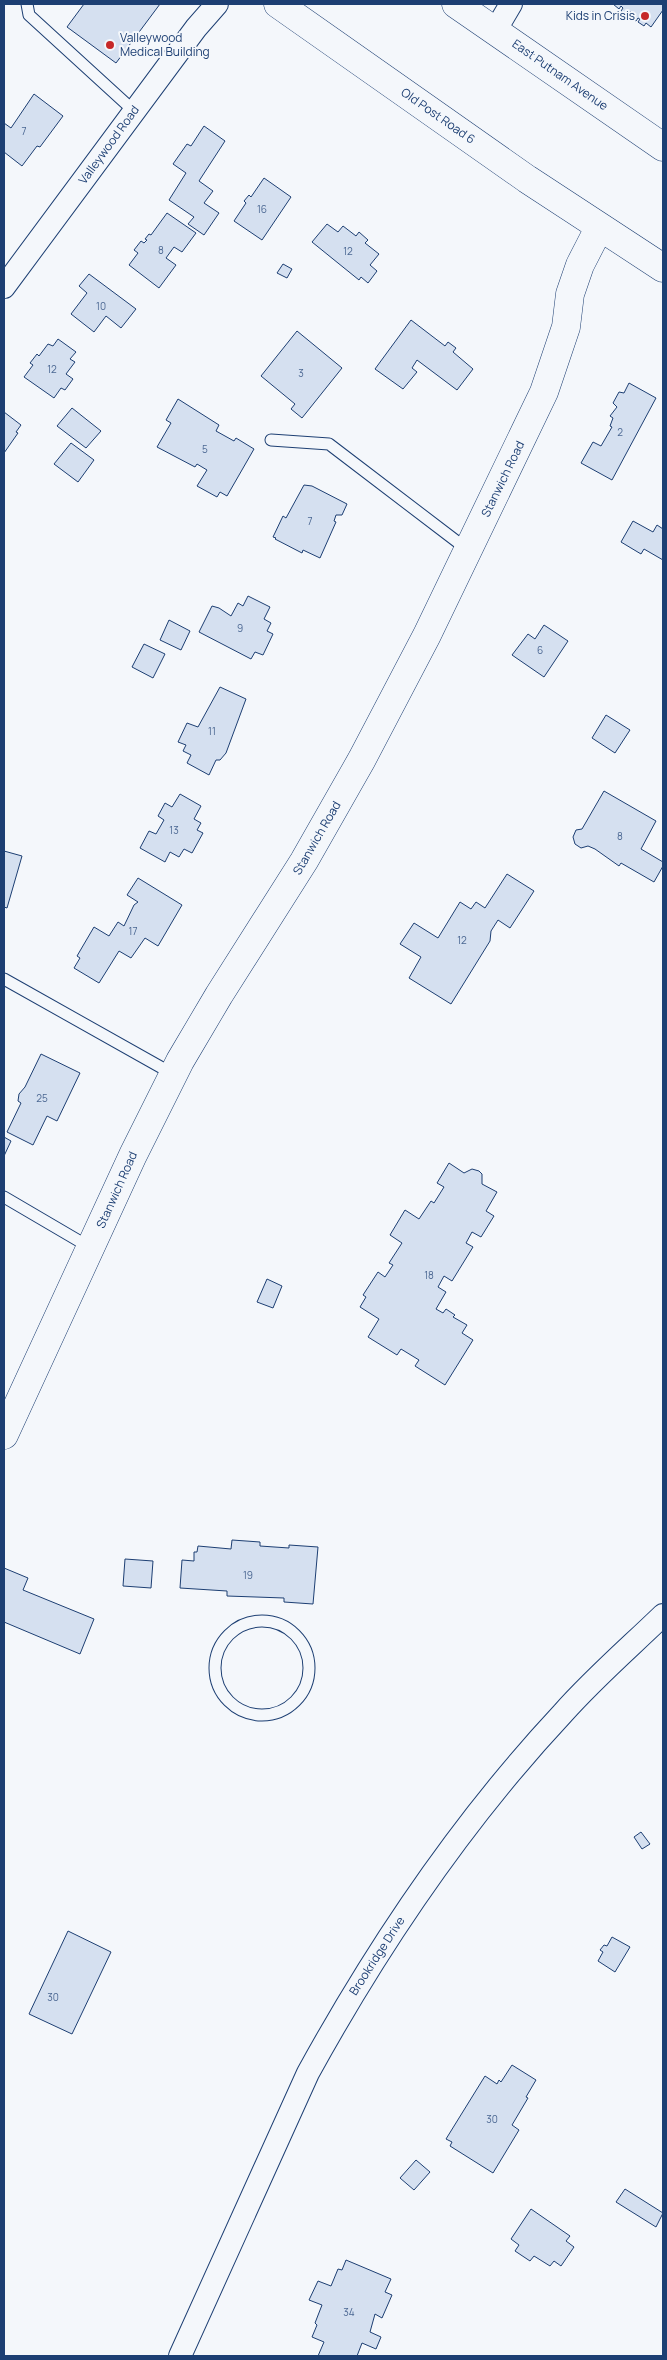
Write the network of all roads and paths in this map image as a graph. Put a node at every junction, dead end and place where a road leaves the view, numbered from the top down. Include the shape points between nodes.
1 (27, 4) edge
2 (217, 4) edge
3 (278, 4) edge
4 (456, 4) edge
5 (511, 4) edge
6 (494, 31) junction
7 (134, 111) junction
8 (663, 147) edge
9 (599, 228) junction
10 (663, 268) edge
11 (4, 287) edge
12 (271, 440) dead end
13 (468, 550) junction
14 (4, 979) edge
15 (173, 1074) junction
16 (4, 1197) edge
17 (91, 1248) junction
18 (4, 1435) edge
19 (663, 1615) edge
20 (303, 1692) joint
21 (180, 2356) edge

1 - 7 lane via 29,15
2 - 7 street, Valleywood Road
3 - 9 street, Old Post Road 6
4 - 6 street, East Putnam Avenue
5 - 6 street
6 - 8 street, East Putnam Avenue
7 - 11 street, Valleywood Road
9 - 10 street, Old Post Road 6
9 - 13 street, Stanwich Road via 580,265 570,294 566,327 544,392
12 - 13 lane via 329,444
13 - 15 street, Stanwich Road via 329,818
14 - 15 lane
15 - 17 street, Stanwich Road
16 - 17 lane
17 - 18 street, Stanwich Road
19 - 21 street, Brookridge Drive via 564,1711 510,1772 441,1861 359,1983 308,2073
20 - 20 lane via 309,1678 307,1656 297,1637 286,1628 257,1622 243,1626 221,1645 216,1659 220,1688 239,1709 268,1715 282,1711

